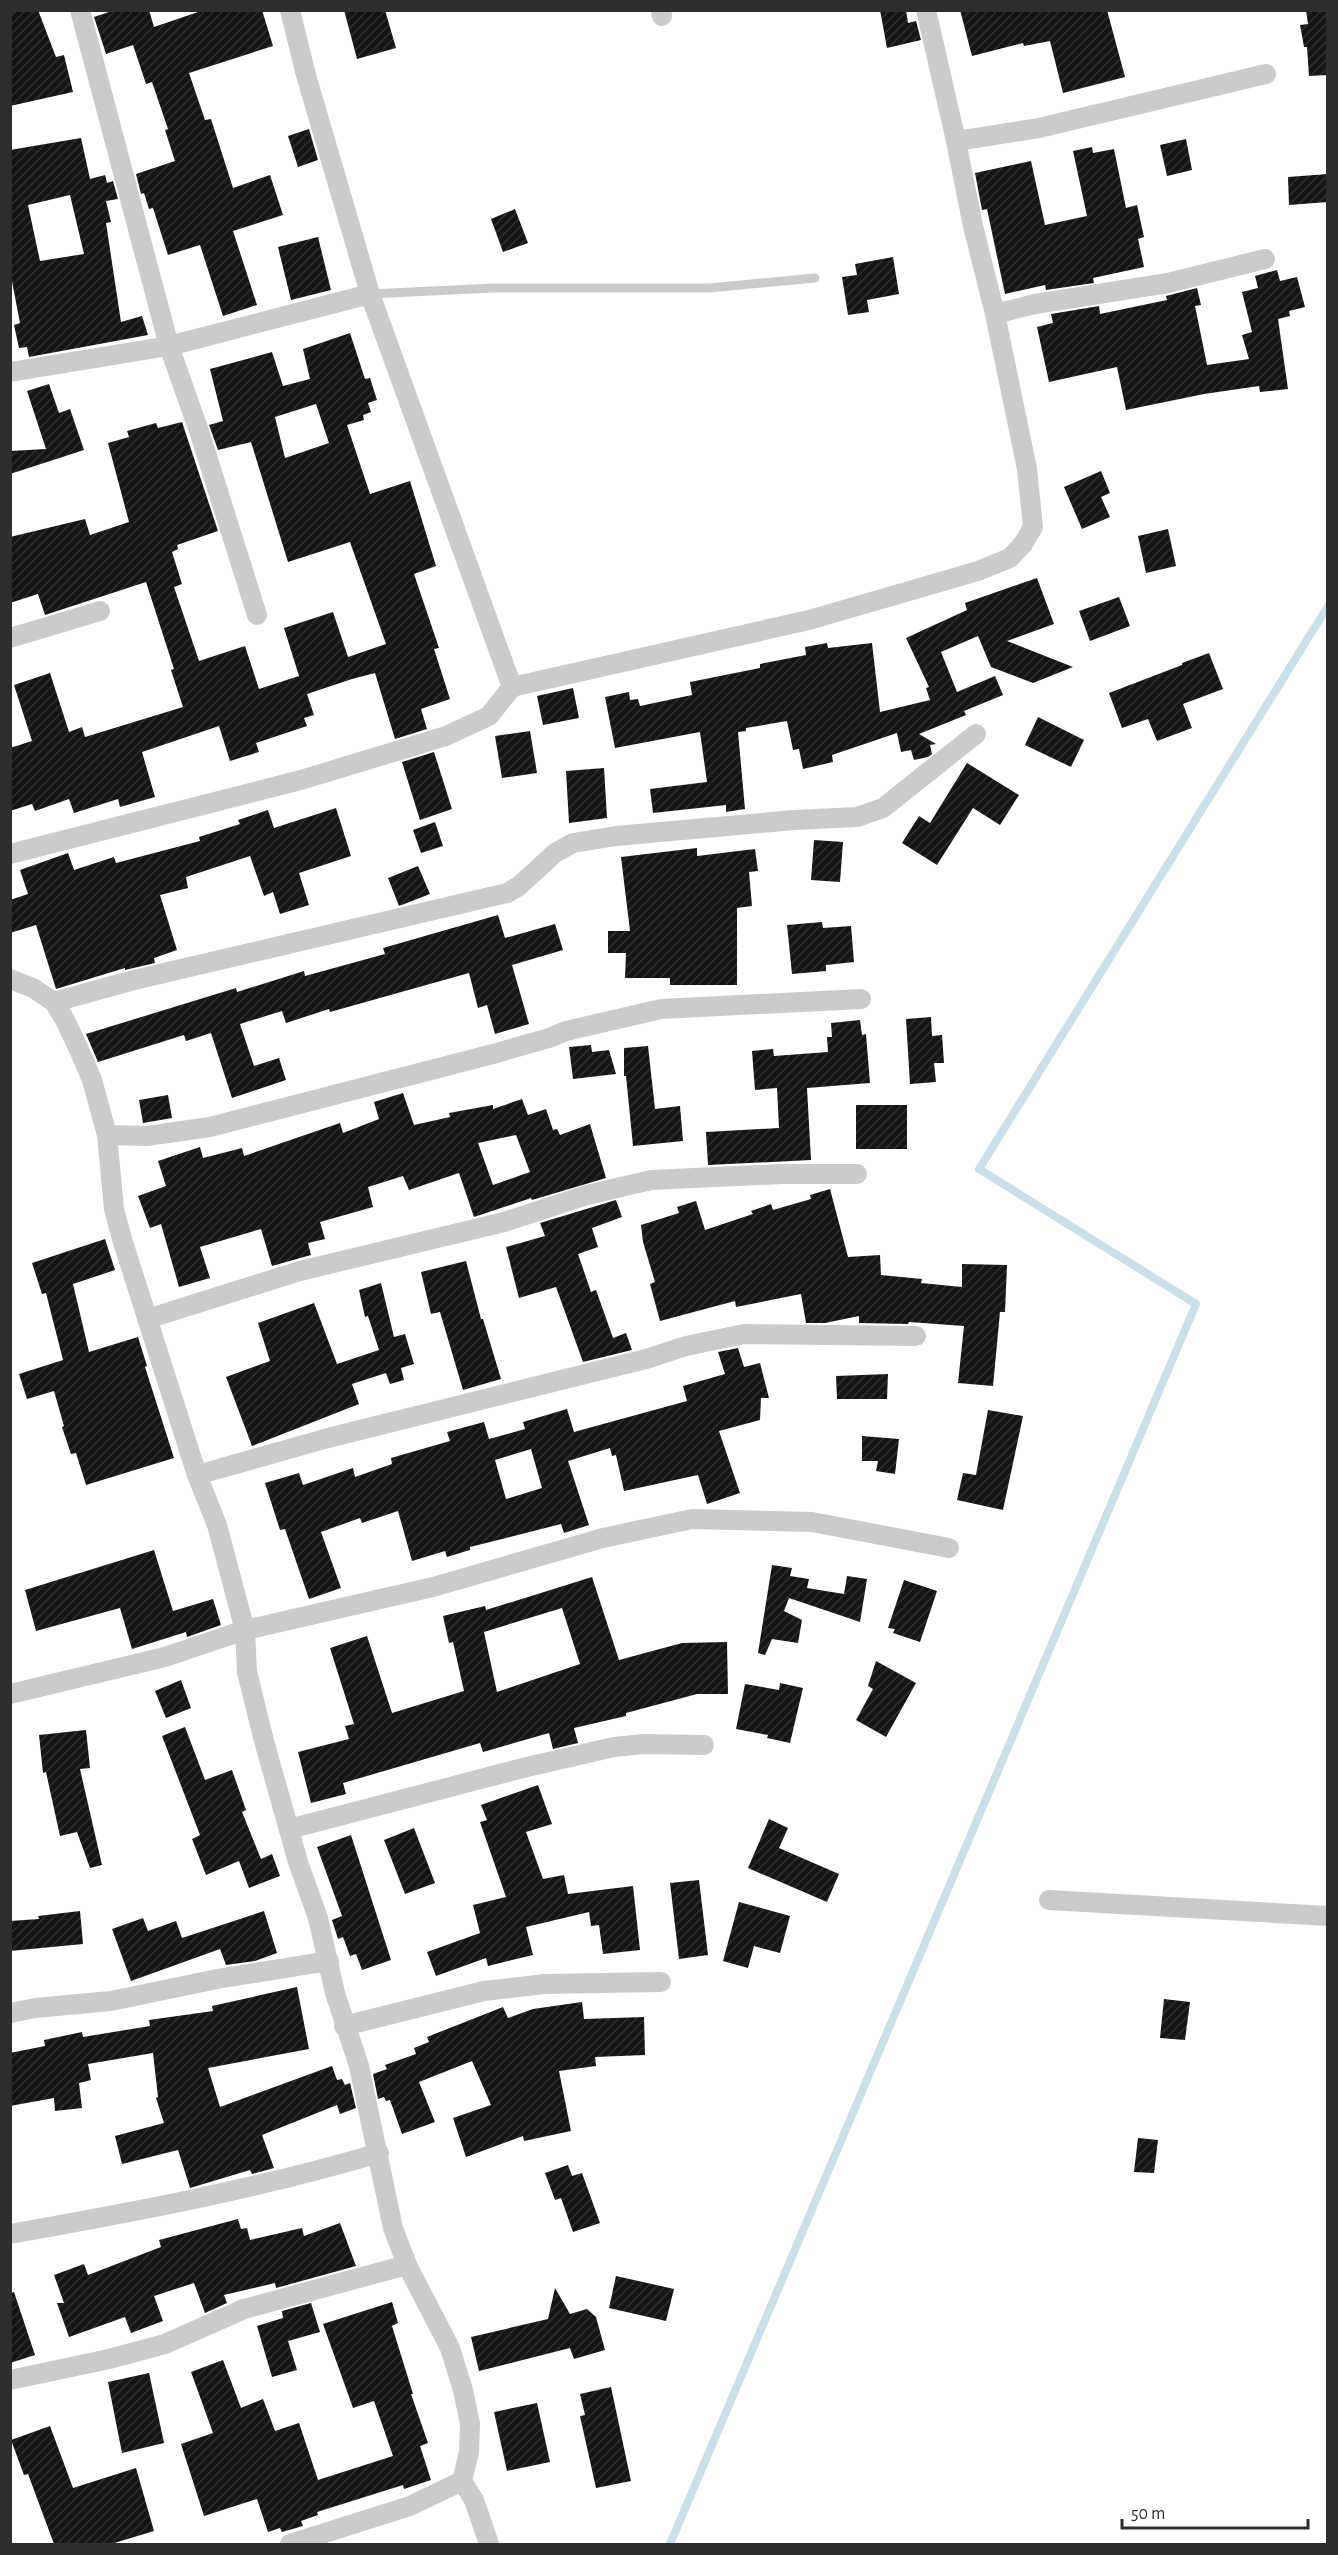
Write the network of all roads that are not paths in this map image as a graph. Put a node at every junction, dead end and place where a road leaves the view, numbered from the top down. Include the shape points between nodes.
1 (80, 10) edge
2 (290, 10) edge
3 (926, 10) edge
4 (1266, 74) dead end
5 (956, 141) junction
6 (1265, 259) dead end
7 (815, 278) dead end
8 (369, 294) junction
9 (996, 314) junction
10 (169, 346) junction
11 (10, 372) edge
12 (100, 611) dead end
13 (257, 615) dead end
14 (10, 638) edge
15 (512, 687) junction
16 (976, 734) dead end
17 (10, 854) edge
18 (10, 979) edge
19 (861, 999) dead end
20 (54, 1002) junction
21 (106, 1135) junction
22 (857, 1174) dead end
23 (147, 1319) junction
24 (916, 1336) dead end
25 (198, 1475) junction
26 (949, 1548) dead end
27 (245, 1630) junction
28 (10, 1694) edge
29 (704, 1745) dead end
30 (289, 1829) junction
31 (1049, 1900) dead end
32 (1328, 1916) edge
33 (329, 1961) junction
34 (661, 1982) dead end
35 (10, 2013) edge
36 (344, 2026) junction
37 (379, 2153) junction
38 (10, 2234) edge
39 (407, 2265) junction
40 (10, 2380) edge
41 (462, 2481) junction
42 (290, 2544) edge
43 (489, 2544) edge

1 - 10 street
2 - 8 street
3 - 5 street
4 - 5 street via 1039,128
5 - 9 street
6 - 9 street via 1168,283
7 - 8 lane via 709,288 493,288
8 - 10 street
8 - 15 street
9 - 15 street via 1027,469 1033,527 1010,558 809,620
10 - 11 street
10 - 13 street
12 - 14 street
15 - 17 street via 489,716 446,736 301,780
16 - 20 street via 883,808 857,817 573,843 507,893
18 - 20 street
19 - 21 street via 661,1009 210,1127 147,1136
20 - 21 street via 92,1080
21 - 23 street via 114,1209
22 - 23 street via 651,1180 587,1195 504,1222 300,1271
23 - 25 street
24 - 25 street via 744,1334
25 - 27 street via 217,1526
26 - 27 street via 812,1522 692,1519 603,1538 434,1587
27 - 28 street via 165,1657
27 - 30 street via 248,1672
29 - 30 street via 614,1747
30 - 33 street
31 - 32 street
33 - 35 street via 111,2001
33 - 36 street
34 - 36 street via 544,1984 484,1991
36 - 37 street via 359,2066
37 - 38 street via 139,2211
37 - 39 street via 393,2228
39 - 40 street via 244,2309 165,2344
39 - 41 street via 450,2348 463,2390 470,2424
41 - 42 street via 411,2506
41 - 43 street via 474,2500

